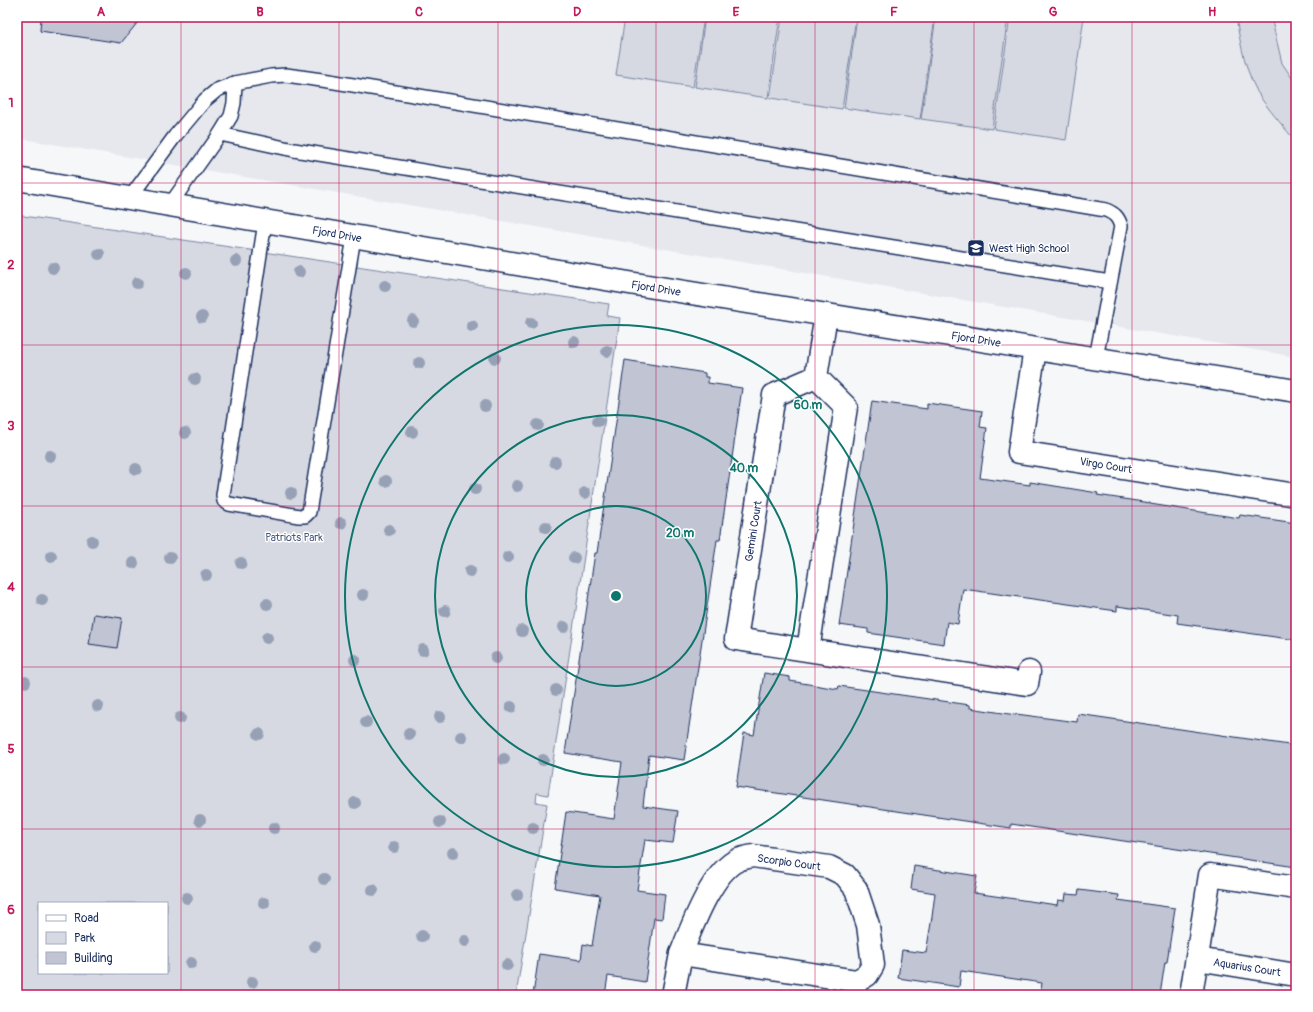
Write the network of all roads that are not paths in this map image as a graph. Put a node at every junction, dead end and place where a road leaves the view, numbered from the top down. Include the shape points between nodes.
1 (235, 83) junction
2 (220, 134) junction
3 (19, 176) edge
4 (129, 199) junction
5 (169, 206) junction
6 (264, 222) junction
7 (354, 237) junction
8 (1110, 282) junction
9 (826, 315) junction
10 (1035, 349) junction
11 (1096, 358) junction
12 (816, 377) junction
13 (1296, 391) edge
14 (1296, 495) edge
15 (808, 650) junction
16 (1029, 672) dead end
17 (1296, 888) edge
18 (681, 954) junction
19 (1197, 959) junction
20 (1296, 975) edge
21 (673, 995) edge
22 (1191, 995) edge

1 - 2 lane via 231,116
1 - 4 lane via 217,90 205,100
1 - 8 lane via 286,75 329,81 1106,210 1119,218 1121,226
2 - 5 lane
2 - 8 lane via 294,150
3 - 4 street, Fjord Drive
4 - 5 street, Fjord Drive
5 - 6 street, Fjord Drive
6 - 7 street, Fjord Drive
6 - 7 lane via 223,495 224,501 229,504 283,514 305,516 309,512
7 - 9 street, Fjord Drive
8 - 11 lane
9 - 10 street, Fjord Drive
9 - 12 street
10 - 11 street, Fjord Drive
10 - 14 street, Virgo Court via 1019,452
11 - 13 street, Fjord Drive
12 - 15 street via 846,407
12 - 15 street, Gemini Court via 774,395 736,639
15 - 16 street, Gemini Court via 1027,684
17 - 19 street, Aquarius Court via 1210,875
18 - 18 street, Scorpio Court via 857,981 867,975 873,965 868,925 856,889 845,875 829,867 753,856 737,860 722,872 700,907
18 - 21 street, Scorpio Court
19 - 20 street, Aquarius Court
19 - 22 street, Aquarius Court

